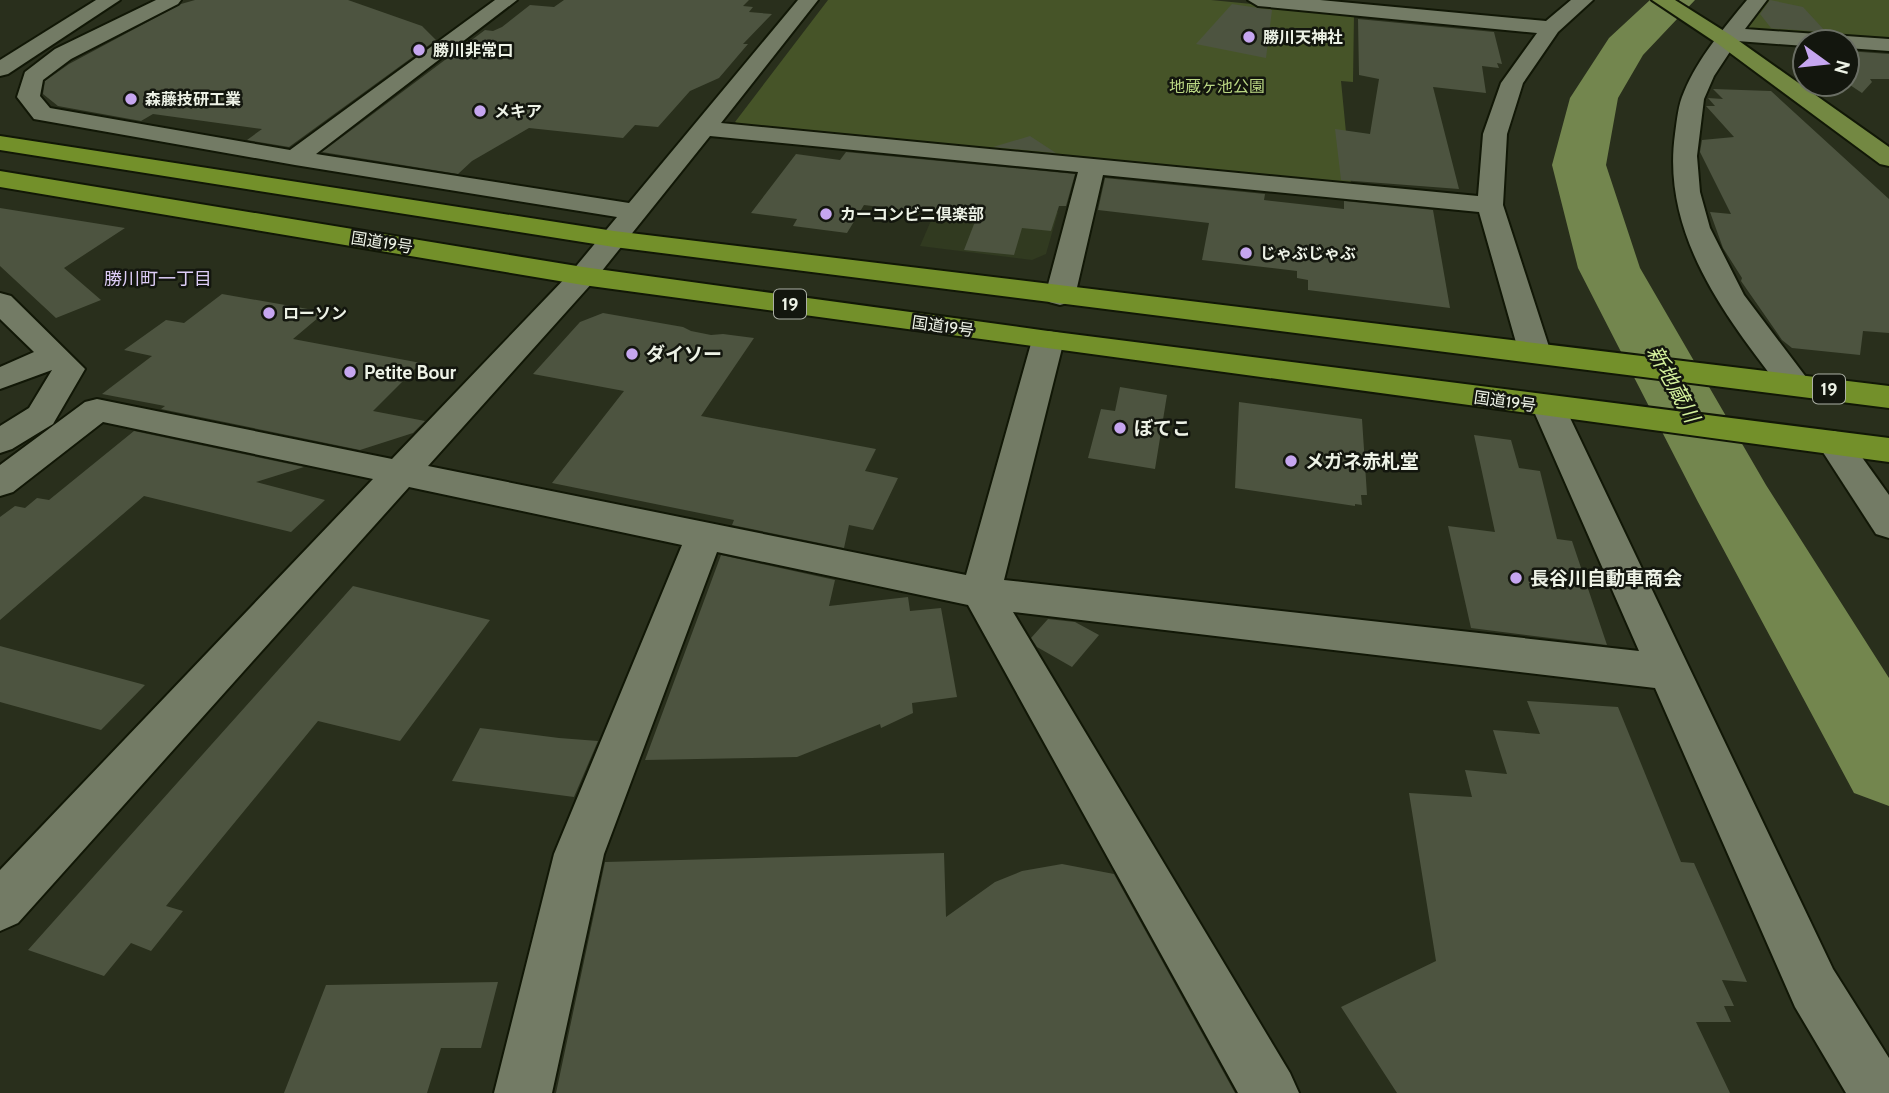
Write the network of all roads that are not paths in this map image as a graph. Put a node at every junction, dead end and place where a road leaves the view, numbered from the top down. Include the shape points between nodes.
1 (90, 0) edge
2 (110, 0) edge
3 (171, 0) edge
4 (507, 0) edge
5 (808, 0) edge
6 (1258, 0) edge
7 (1583, 0) edge
8 (1662, 0) edge
9 (1757, 0) edge
10 (1551, 28) junction
11 (25, 29) dead end
12 (1721, 35) junction
13 (1791, 39) edge
14 (1861, 43) edge
15 (1889, 45) edge
16 (0, 69) edge
17 (703, 128) junction
18 (1862, 139) junction
19 (1889, 142) edge
20 (0, 143) edge
21 (295, 158) junction
22 (1889, 159) edge
23 (1093, 165) junction
24 (0, 178) edge
25 (1490, 205) junction
26 (635, 212) junction
27 (614, 239) junction
28 (583, 276) junction
29 (1060, 296) junction
30 (0, 302) edge
31 (1048, 340) junction
32 (1535, 353) junction
33 (55, 355) junction
34 (0, 379) edge
35 (1783, 384) junction
36 (1889, 397) edge
37 (1566, 409) junction
38 (0, 441) edge
39 (1818, 441) junction
40 (1889, 450) edge
41 (402, 472) junction
42 (0, 483) edge
43 (1889, 524) edge
44 (705, 536) junction
45 (981, 593) junction
46 (1670, 672) junction
47 (0, 906) edge
48 (523, 1093) edge
49 (1270, 1093) edge
50 (1878, 1093) edge

1 - 11 street
2 - 16 street
3 - 21 street via 63,54 33,77 28,97 42,114
4 - 21 street
5 - 17 street
6 - 10 street
7 - 10 street
8 - 12 main road
9 - 12 street
10 - 25 street via 1512,83 1495,134
12 - 13 street
12 - 18 main road
12 - 35 street via 1696,90 1682,145 1683,179 1704,251
14 - 15 street
17 - 23 street
17 - 26 street
18 - 19 main road
18 - 22 main road
20 - 27 highway, 19
21 - 26 street
23 - 25 street
23 - 29 street
24 - 28 highway, 国道19号 / 19
25 - 32 street
26 - 27 street
27 - 28 street
27 - 29 highway, 19
28 - 31 highway, 国道19号 / 19
28 - 41 street
29 - 32 highway, 19
30 - 33 street
31 - 37 highway, 国道19号 / 19
31 - 45 street
32 - 35 highway, 19
33 - 34 street
33 - 38 street via 69,369 41,416
35 - 36 highway, 19
37 - 39 highway, 国道19号 / 19
37 - 46 street
39 - 40 highway, 国道19号 / 19
39 - 43 street
41 - 42 street via 97,410
41 - 44 street
41 - 47 street
44 - 45 street
44 - 48 street via 579,854
45 - 46 street
45 - 49 street
46 - 50 street via 1814,988

